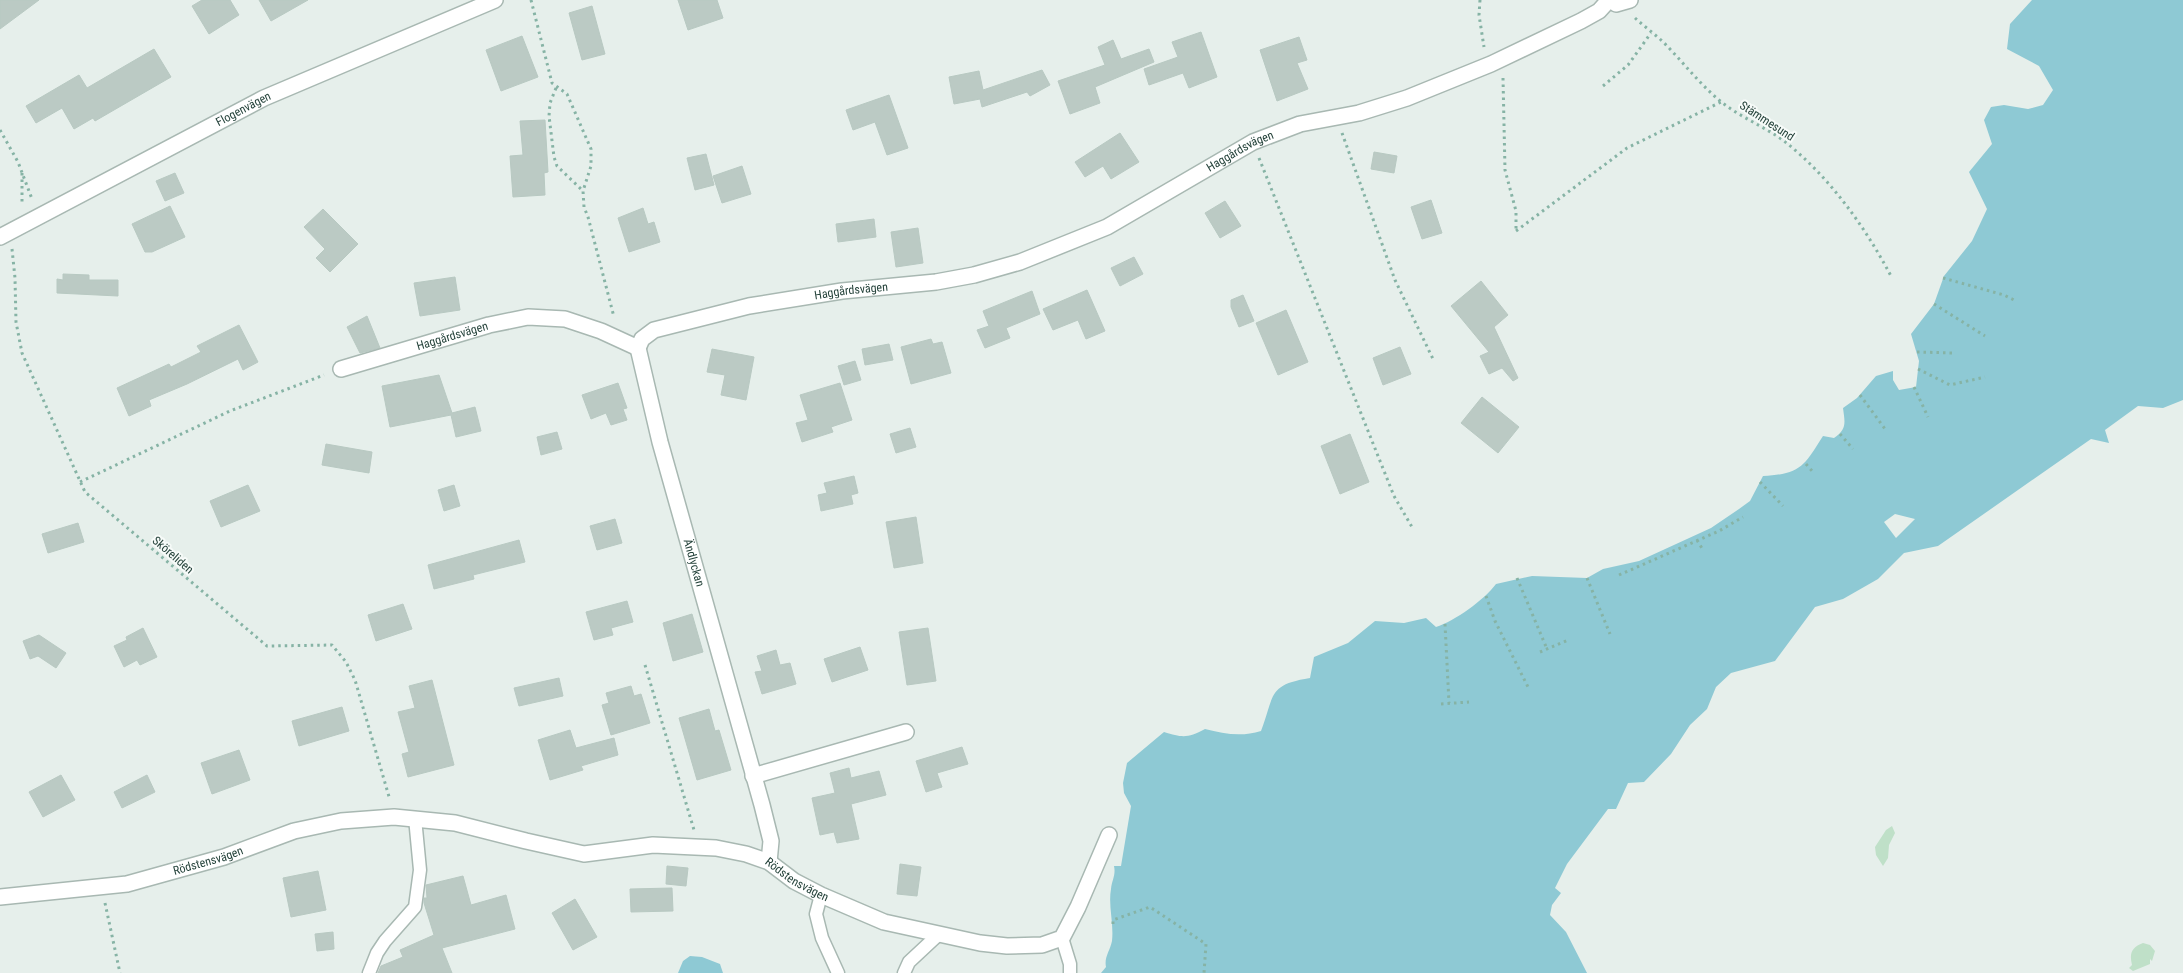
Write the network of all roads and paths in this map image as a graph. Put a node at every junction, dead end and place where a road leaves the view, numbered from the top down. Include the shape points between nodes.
1 (495, 0) edge
2 (531, 0) edge
3 (1480, 0) edge
4 (1618, 1) edge
5 (1651, 33) junction
6 (1497, 61) junction
7 (1603, 86) dead end
8 (556, 88) junction
9 (1721, 102) junction
10 (1336, 117) junction
11 (0, 130) edge
12 (1253, 142) junction
13 (21, 170) junction
14 (583, 191) junction
15 (39, 217) junction
16 (9, 233) edge
17 (1892, 278) dead end
18 (1943, 278) dead end
19 (2016, 301) dead end
20 (1934, 304) dead end
21 (1986, 336) dead end
22 (619, 339) junction
23 (638, 348) junction
24 (1917, 352) dead end
25 (1954, 353) dead end
26 (1433, 359) dead end
27 (341, 369) joint
28 (1918, 369) dead end
29 (1984, 377) dead end
30 (1914, 387) dead end
31 (1860, 395) dead end
32 (1928, 417) dead end
33 (1885, 429) dead end
34 (1840, 434) dead end
35 (1853, 449) dead end
36 (1806, 464) dead end
37 (1813, 472) dead end
38 (80, 482) junction
39 (1760, 482) dead end
40 (1782, 506) dead end
41 (1743, 517) dead end
42 (1412, 527) dead end
43 (1697, 540) junction
44 (1703, 550) dead end
45 (1639, 561) dead end
46 (1644, 564) junction
47 (1619, 575) dead end
48 (1517, 578) dead end
49 (1587, 578) dead end
50 (1486, 596) dead end
51 (1445, 624) dead end
52 (1610, 634) dead end
53 (1568, 640) dead end
54 (1547, 649) junction
55 (1540, 652) dead end
56 (645, 665) dead end
57 (1528, 687) dead end
58 (1469, 702) dead end
59 (1441, 704) dead end
60 (1449, 704) junction
61 (906, 732) dead end
62 (753, 776) junction
63 (394, 817) junction
64 (415, 818) junction
65 (1109, 835) dead end
66 (699, 847) junction
67 (769, 862) junction
68 (103, 887) junction
69 (820, 895) junction
70 (0, 897) edge
71 (1113, 924) dead end
72 (939, 934) junction
73 (1062, 938) junction
74 (120, 973) edge
75 (369, 973) edge
76 (838, 973) edge
77 (904, 973) edge
78 (1070, 973) edge
79 (1204, 973) edge

1 - 15 street, Flogenvägen via 264,98
2 - 8 path
3 - 6 path via 1484,46
4 - 5 path, Stämmesund
4 - 6 street, Haggårdsvägen
5 - 7 path via 1628,65
5 - 9 path, Stämmesund
6 - 9 path via 1505,170 1516,211 1516,231 1627,148
6 - 10 street, Haggårdsvägen via 1407,98
8 - 14 path via 567,94 591,150 591,166
8 - 14 path via 549,116 554,158 557,166
9 - 17 path, Stämmesund via 1782,140 1811,166 1866,234
10 - 12 street, Haggårdsvägen via 1300,124
10 - 26 path via 1395,280
11 - 13 path
12 - 23 street, Haggårdsvägen via 1107,227 1020,262 946,280 842,291 732,310 654,330 642,339
12 - 42 path via 1394,496
13 - 15 path
13 - 16 path, Sköreliden
14 - 22 path via 584,207
15 - 16 street, Flogenvägen
16 - 38 path, Sköreliden via 14,256 16,322 22,353
18 - 19 path via 2004,294
20 - 21 path
22 - 23 street, Haggårdsvägen
22 - 27 street, Haggårdsvägen via 565,319 528,317
23 - 62 street, Ändlyckan via 660,442
24 - 25 path
27 - 38 path via 230,411
28 - 29 path via 1950,385
30 - 32 path
31 - 33 path
34 - 35 path
36 - 37 path
38 - 63 path, Sköreliden via 91,499 259,642 276,647 332,645 355,680
39 - 40 path
41 - 43 path
43 - 44 path
43 - 46 path
45 - 46 path
46 - 47 path
48 - 54 path
49 - 52 path
50 - 57 path
51 - 60 path
53 - 54 path
54 - 55 path
56 - 66 path
58 - 60 path
59 - 60 path
61 - 62 street
62 - 67 street, Ändlyckan via 771,841
63 - 64 street, Rödstensvägen
63 - 68 street, Rödstensvägen via 349,820 301,829 174,872
64 - 66 street, Rödstensvägen via 456,823 584,854 653,845
64 - 75 lane via 420,870 415,907 385,941
65 - 73 street
66 - 67 street, Rödstensvägen via 746,854
67 - 69 street, Rödstensvägen
68 - 70 street, Rödstensvägen
68 - 74 path
69 - 72 street, Rödstensvägen via 884,922
69 - 76 lane via 816,914 822,938
71 - 79 path via 1113,920 1150,907 1206,944
72 - 73 street, Rödstensvägen via 980,943 1024,947
72 - 77 lane via 909,962
73 - 78 lane

